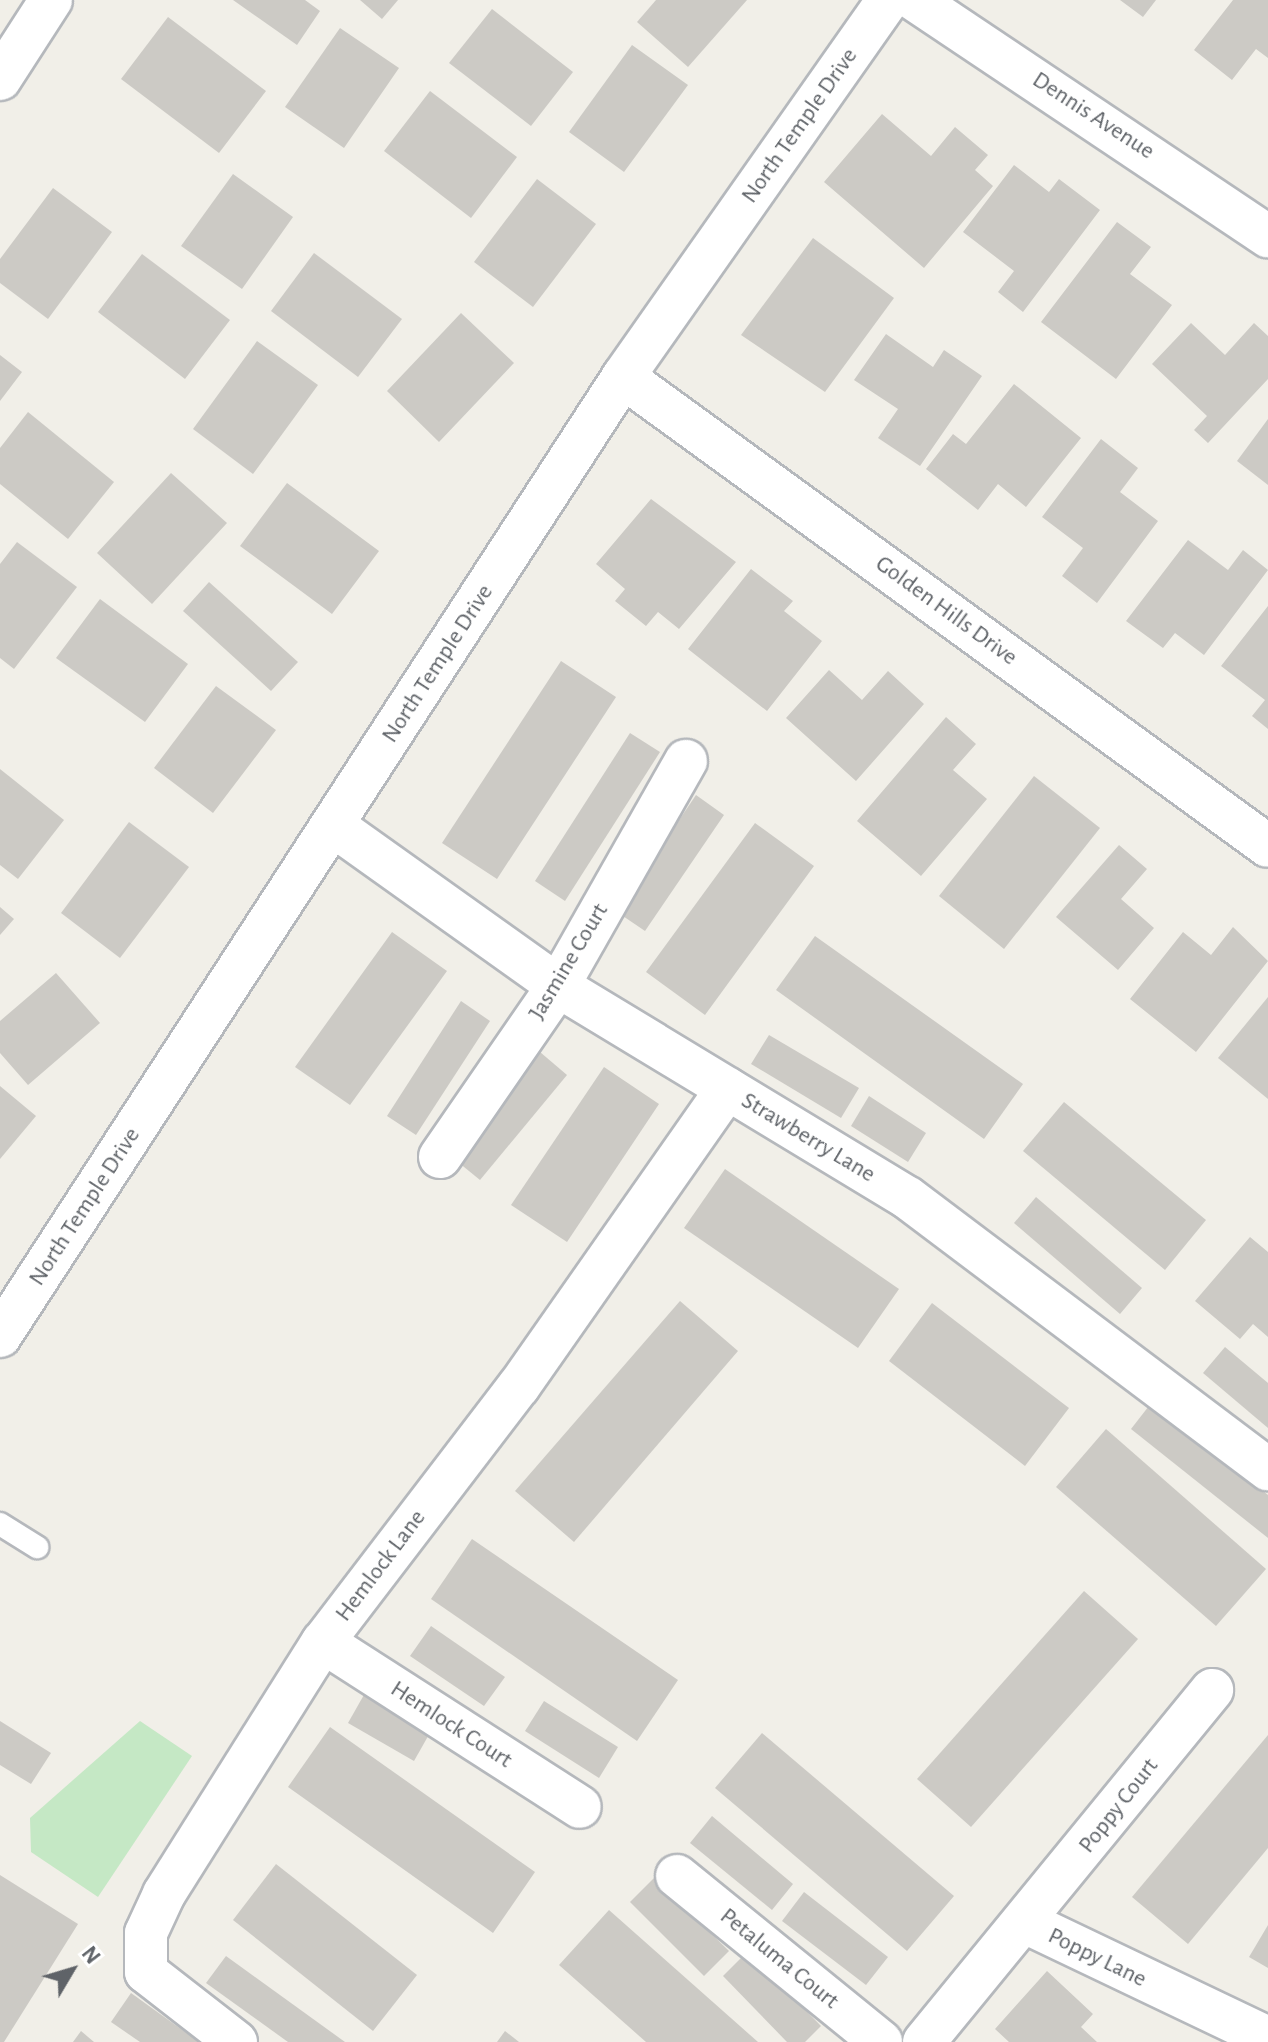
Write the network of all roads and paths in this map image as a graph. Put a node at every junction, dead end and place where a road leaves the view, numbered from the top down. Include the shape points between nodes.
1 (888, 0) edge
2 (915, 0) edge
3 (41, 4) edge
4 (0, 79) edge
5 (1268, 236) edge
6 (623, 377) junction
7 (686, 761) dead end
8 (334, 826) junction
9 (1268, 846) edge
10 (558, 986) junction
11 (727, 1089) junction
12 (440, 1157) dead end
13 (0, 1335) edge
14 (1268, 1469) edge
15 (0, 1524) edge
16 (37, 1547) dead end
17 (323, 1642) junction
18 (1212, 1690) dead end
19 (580, 1807) dead end
20 (677, 1876) dead end
21 (1027, 1923) junction
22 (1268, 2038) edge
23 (236, 2042) edge
24 (881, 2042) edge
25 (924, 2042) edge

1 - 6 street, North Temple Drive
2 - 5 street, Dennis Avenue
3 - 4 street
6 - 8 street, North Temple Drive
6 - 9 street, Golden Hills Drive
7 - 10 street, Jasmine Court
8 - 10 street, Strawberry Lane
8 - 13 street, North Temple Drive
10 - 11 street, Strawberry Lane
10 - 12 street, Jasmine Court
11 - 14 street, Strawberry Lane via 908,1198
11 - 17 street, Hemlock Lane via 519,1386
15 - 16 lane
17 - 19 street, Hemlock Court
17 - 23 street, Hemlock Lane via 146,1933 146,1972
18 - 21 street, Poppy Court
20 - 24 street, Petaluma Court
21 - 22 street, Poppy Lane
21 - 25 street, Poppy Lane

